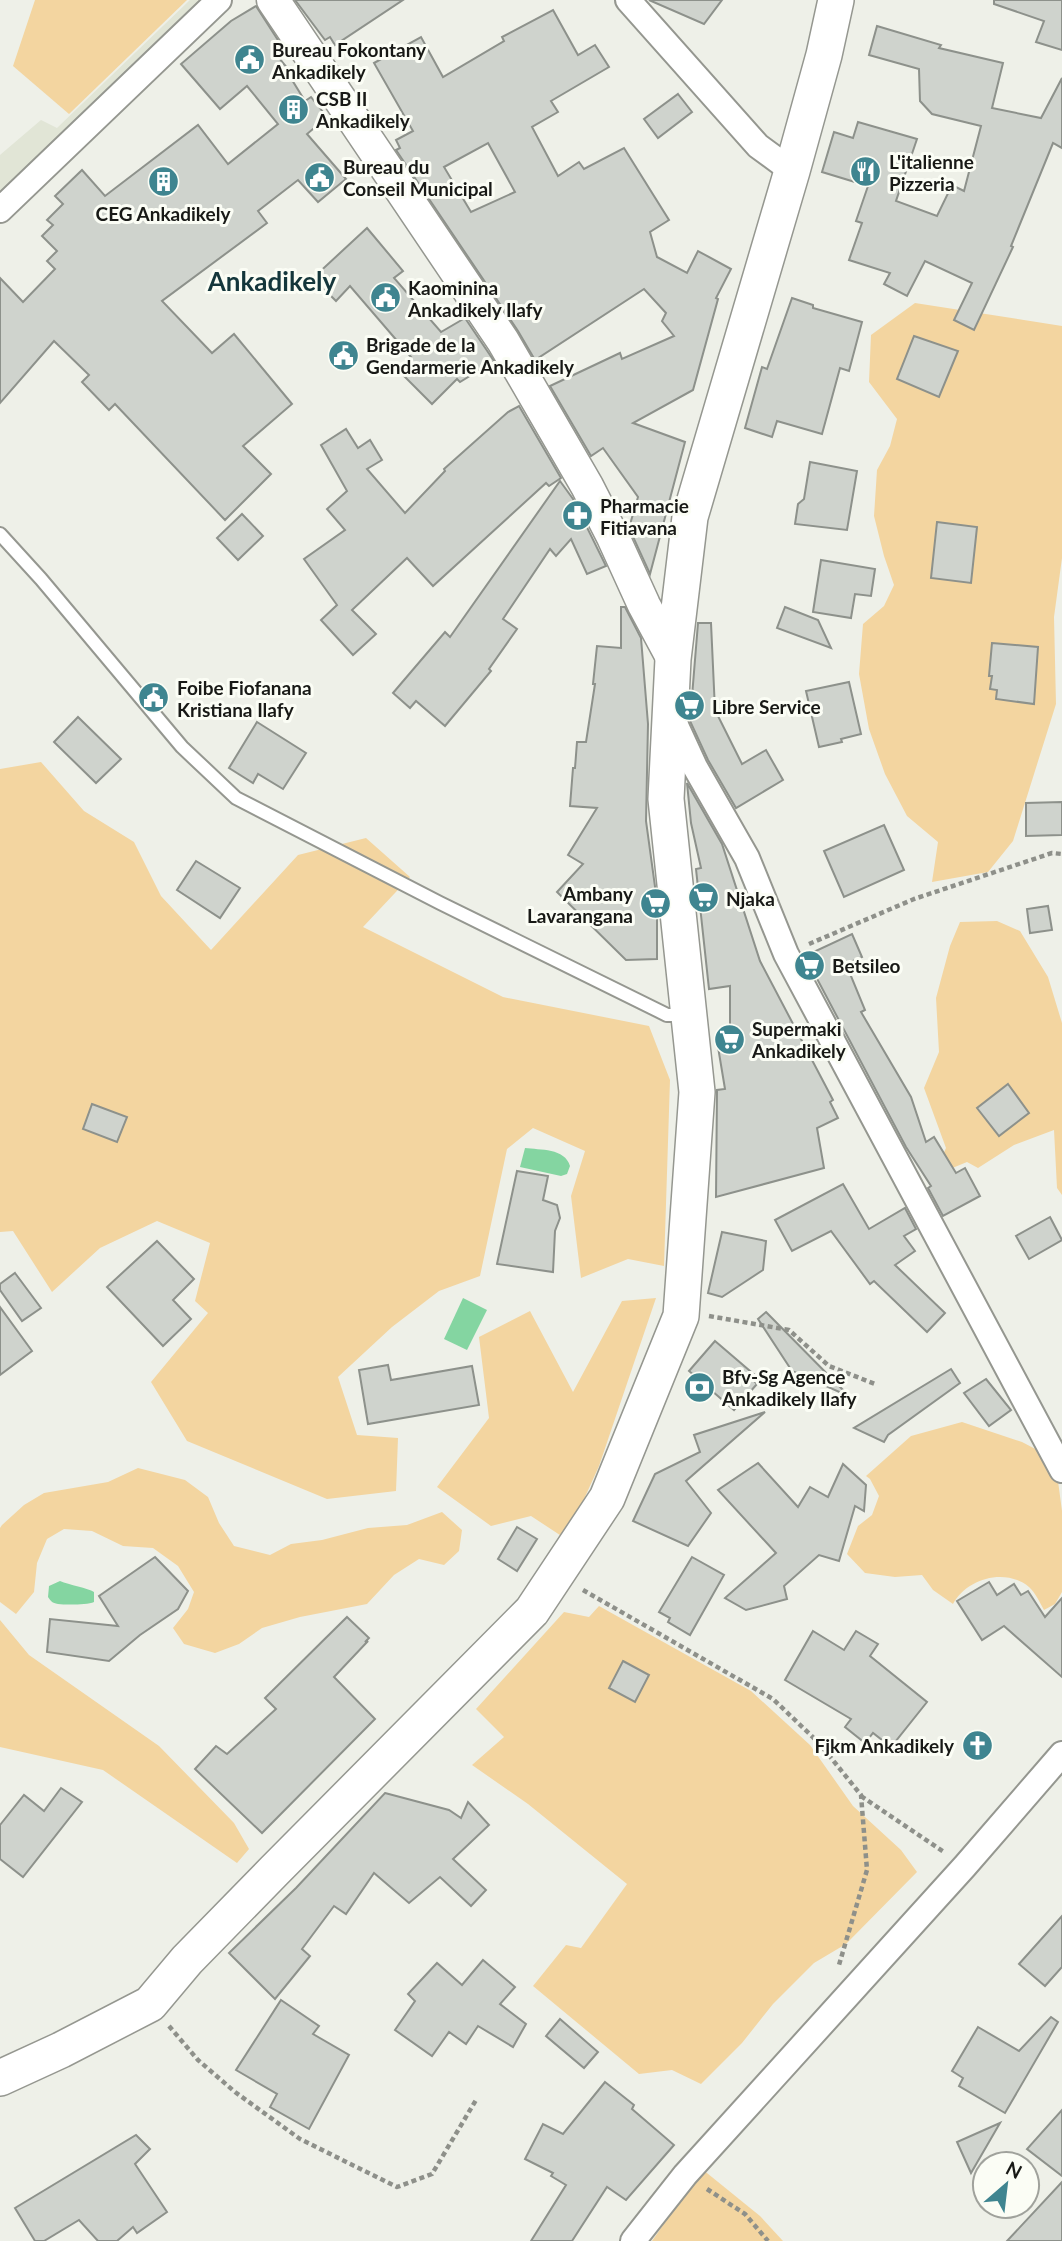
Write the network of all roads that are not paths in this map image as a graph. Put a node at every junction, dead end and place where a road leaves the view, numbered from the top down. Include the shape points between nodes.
1 (219, 0) edge
2 (273, 0) edge
3 (628, 0) edge
4 (836, 0) edge
5 (792, 171) junction
6 (0, 210) edge
7 (0, 534) edge
8 (673, 659) junction
9 (671, 716) junction
10 (689, 1015) junction
11 (1062, 1470) edge
12 (1062, 1754) edge
13 (0, 2078) edge
14 (633, 2241) edge

1 - 6 street
2 - 8 street via 503,341 587,486
3 - 5 street via 758,146
4 - 5 main road
5 - 8 main road via 690,517
7 - 10 lane via 182,747 236,798 667,1015
8 - 9 main road
9 - 10 main road via 666,799
9 - 11 street via 747,858 786,954
10 - 13 main road via 697,1092 681,1316 607,1498 532,1611 187,1960 150,2004
12 - 14 street via 685,2175

